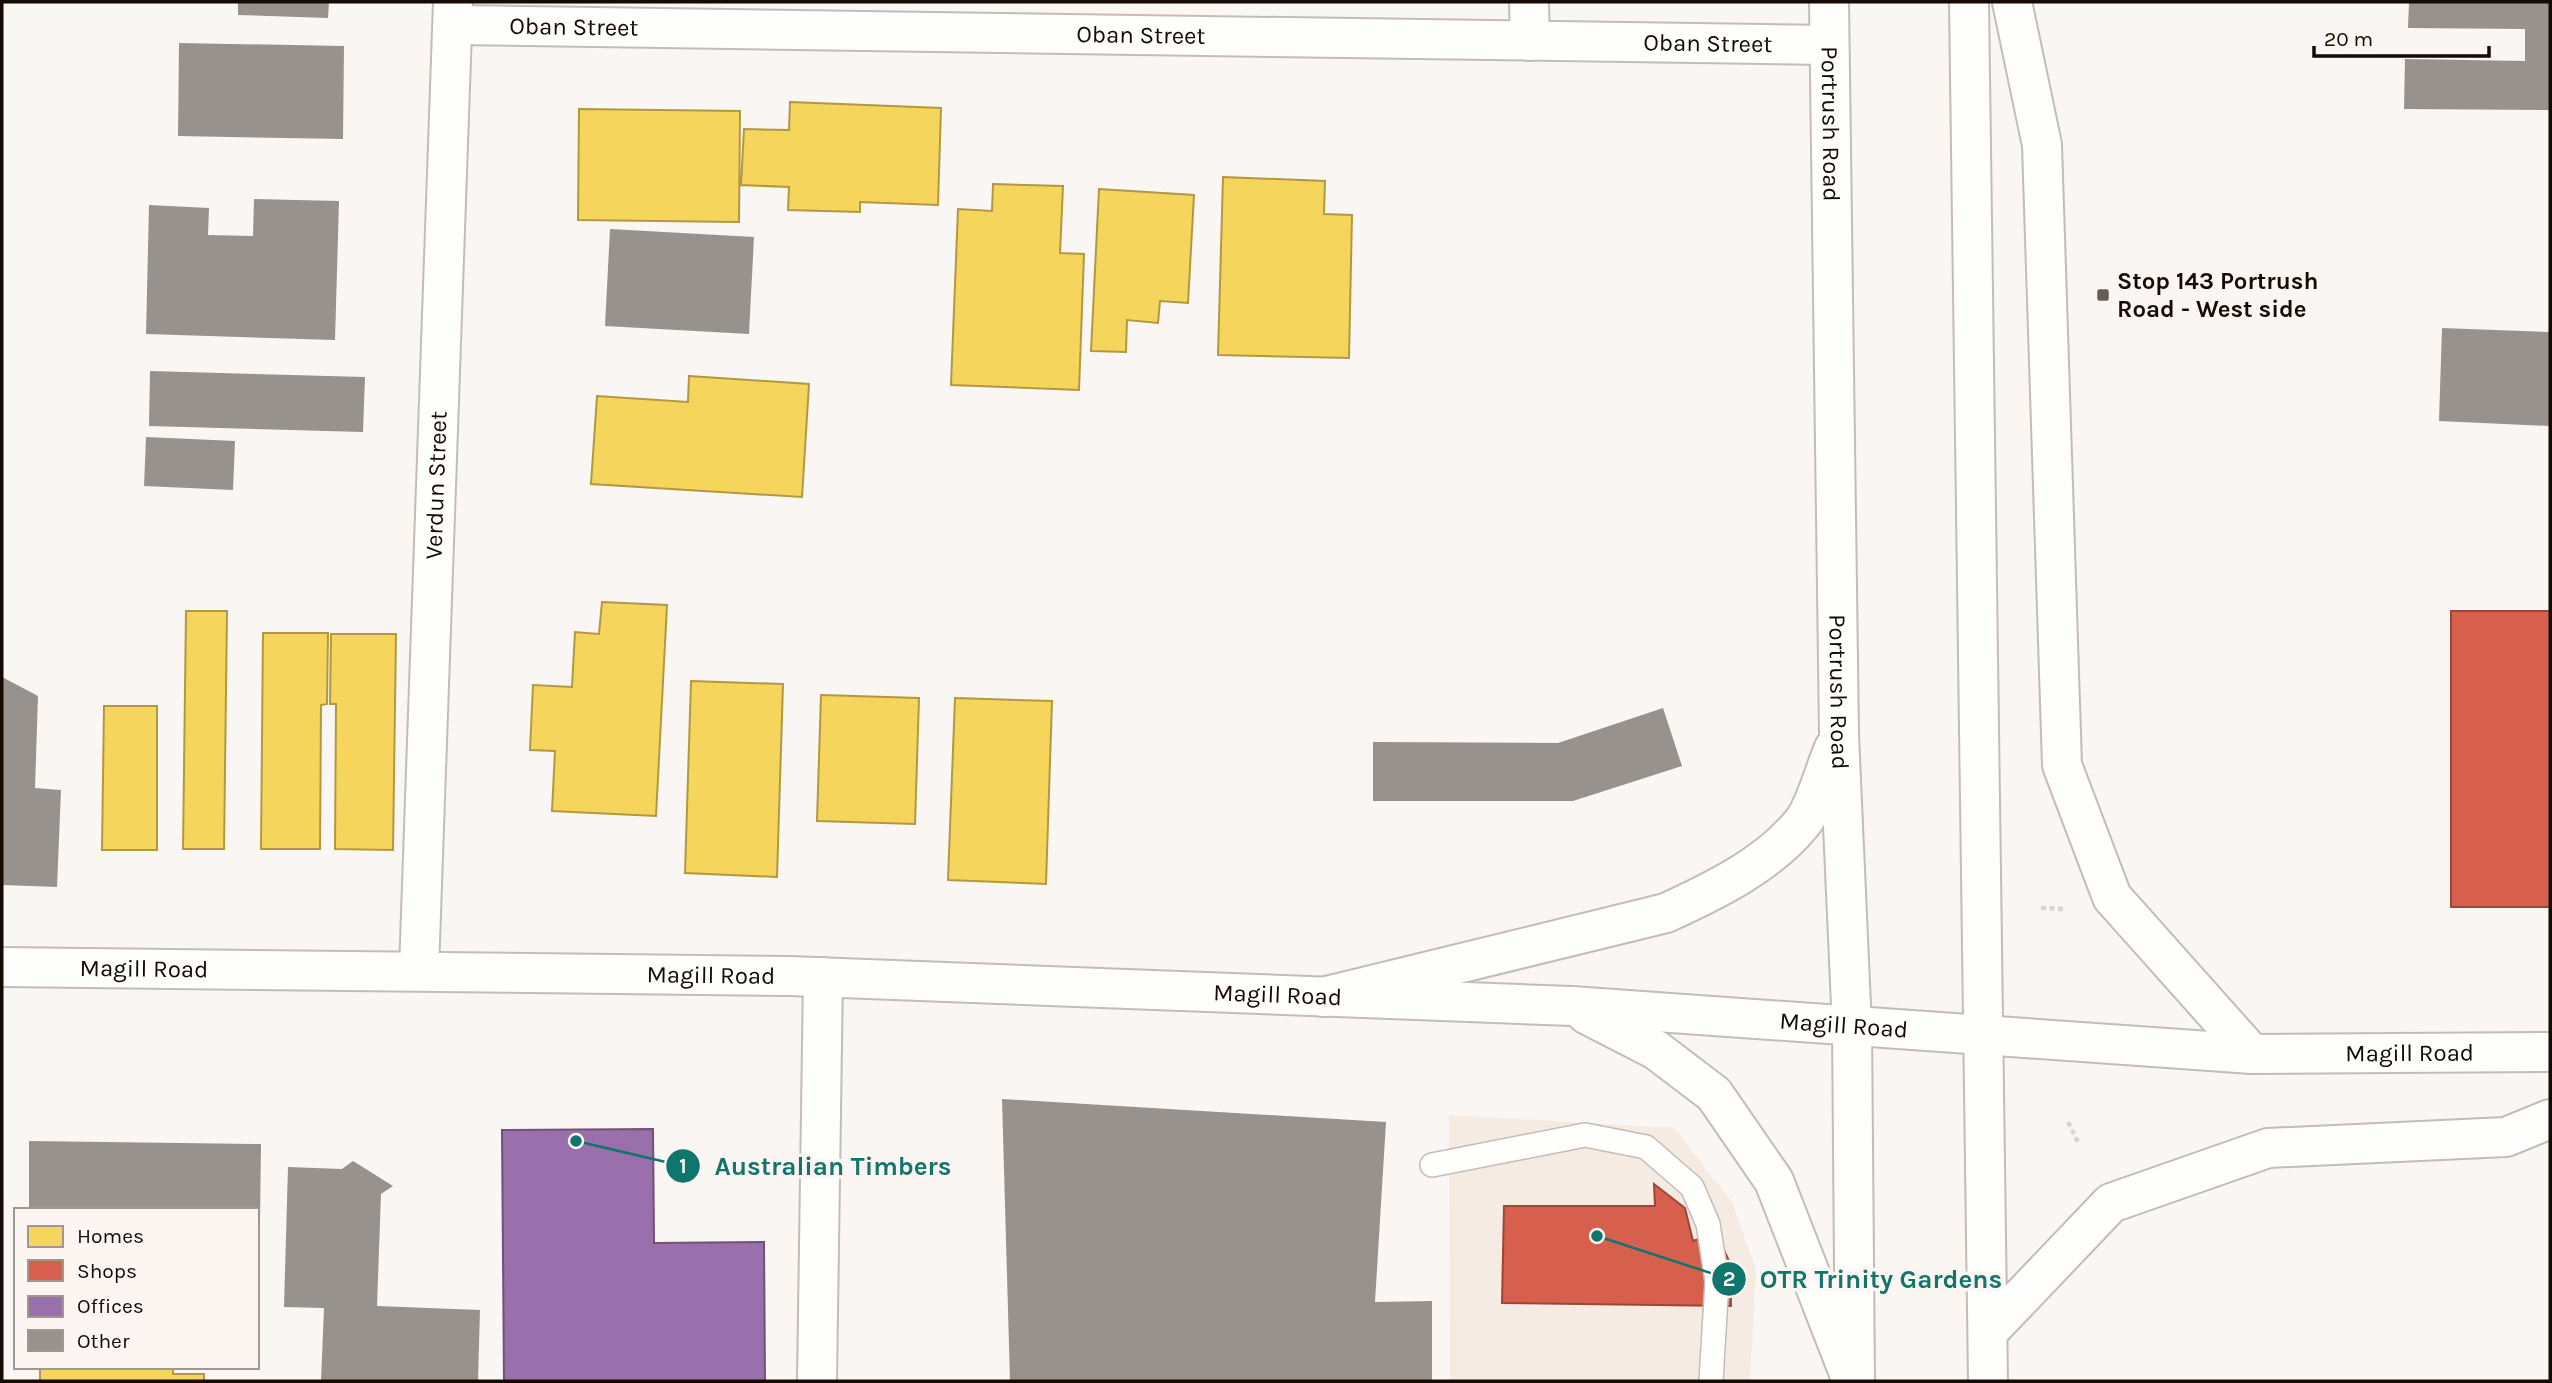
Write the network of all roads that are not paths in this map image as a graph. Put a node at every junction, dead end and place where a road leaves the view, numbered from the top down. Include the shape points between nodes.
1 (1529, 2) edge
2 (1829, 2) edge
3 (1969, 2) edge
4 (2012, 2) edge
5 (453, 13) edge
6 (1530, 41) junction
7 (1829, 46) junction
8 (1839, 735) junction
9 (2, 967) edge
10 (419, 970) junction
11 (823, 977) junction
12 (1323, 997) junction
13 (1572, 1006) junction
14 (1852, 1028) junction
15 (1985, 1037) junction
16 (2550, 1052) edge
17 (2252, 1054) junction
18 (2550, 1119) edge
19 (1432, 1165) dead end
20 (1988, 1332) junction
21 (817, 1381) edge
22 (1711, 1381) edge
23 (1854, 1381) edge
24 (1988, 1381) edge

1 - 6 main road
2 - 7 main road, Portrush Road
3 - 15 main road
4 - 17 main road via 2042,145 2062,765 2112,897
5 - 6 main road, Oban Street
5 - 10 main road, Verdun Street
6 - 7 main road, Oban Street
7 - 8 main road, Portrush Road
8 - 12 main road via 1804,822 1764,858 1706,895 1666,913
8 - 14 main road, Portrush Road
9 - 10 main road, Magill Road
10 - 11 main road, Magill Road
11 - 12 main road, Magill Road
11 - 21 main road
12 - 13 main road, Magill Road
13 - 14 main road, Magill Road
13 - 23 main road via 1656,1050 1714,1094 1774,1181
14 - 15 main road, Magill Road
14 - 23 main road, Portrush Road
15 - 17 main road, Magill Road
15 - 20 main road
16 - 17 main road, Magill Road
18 - 20 main road via 2506,1137 2268,1147 2111,1203
19 - 22 lane via 1585,1135 1646,1147 1692,1187 1708,1224 1717,1281
20 - 24 main road

